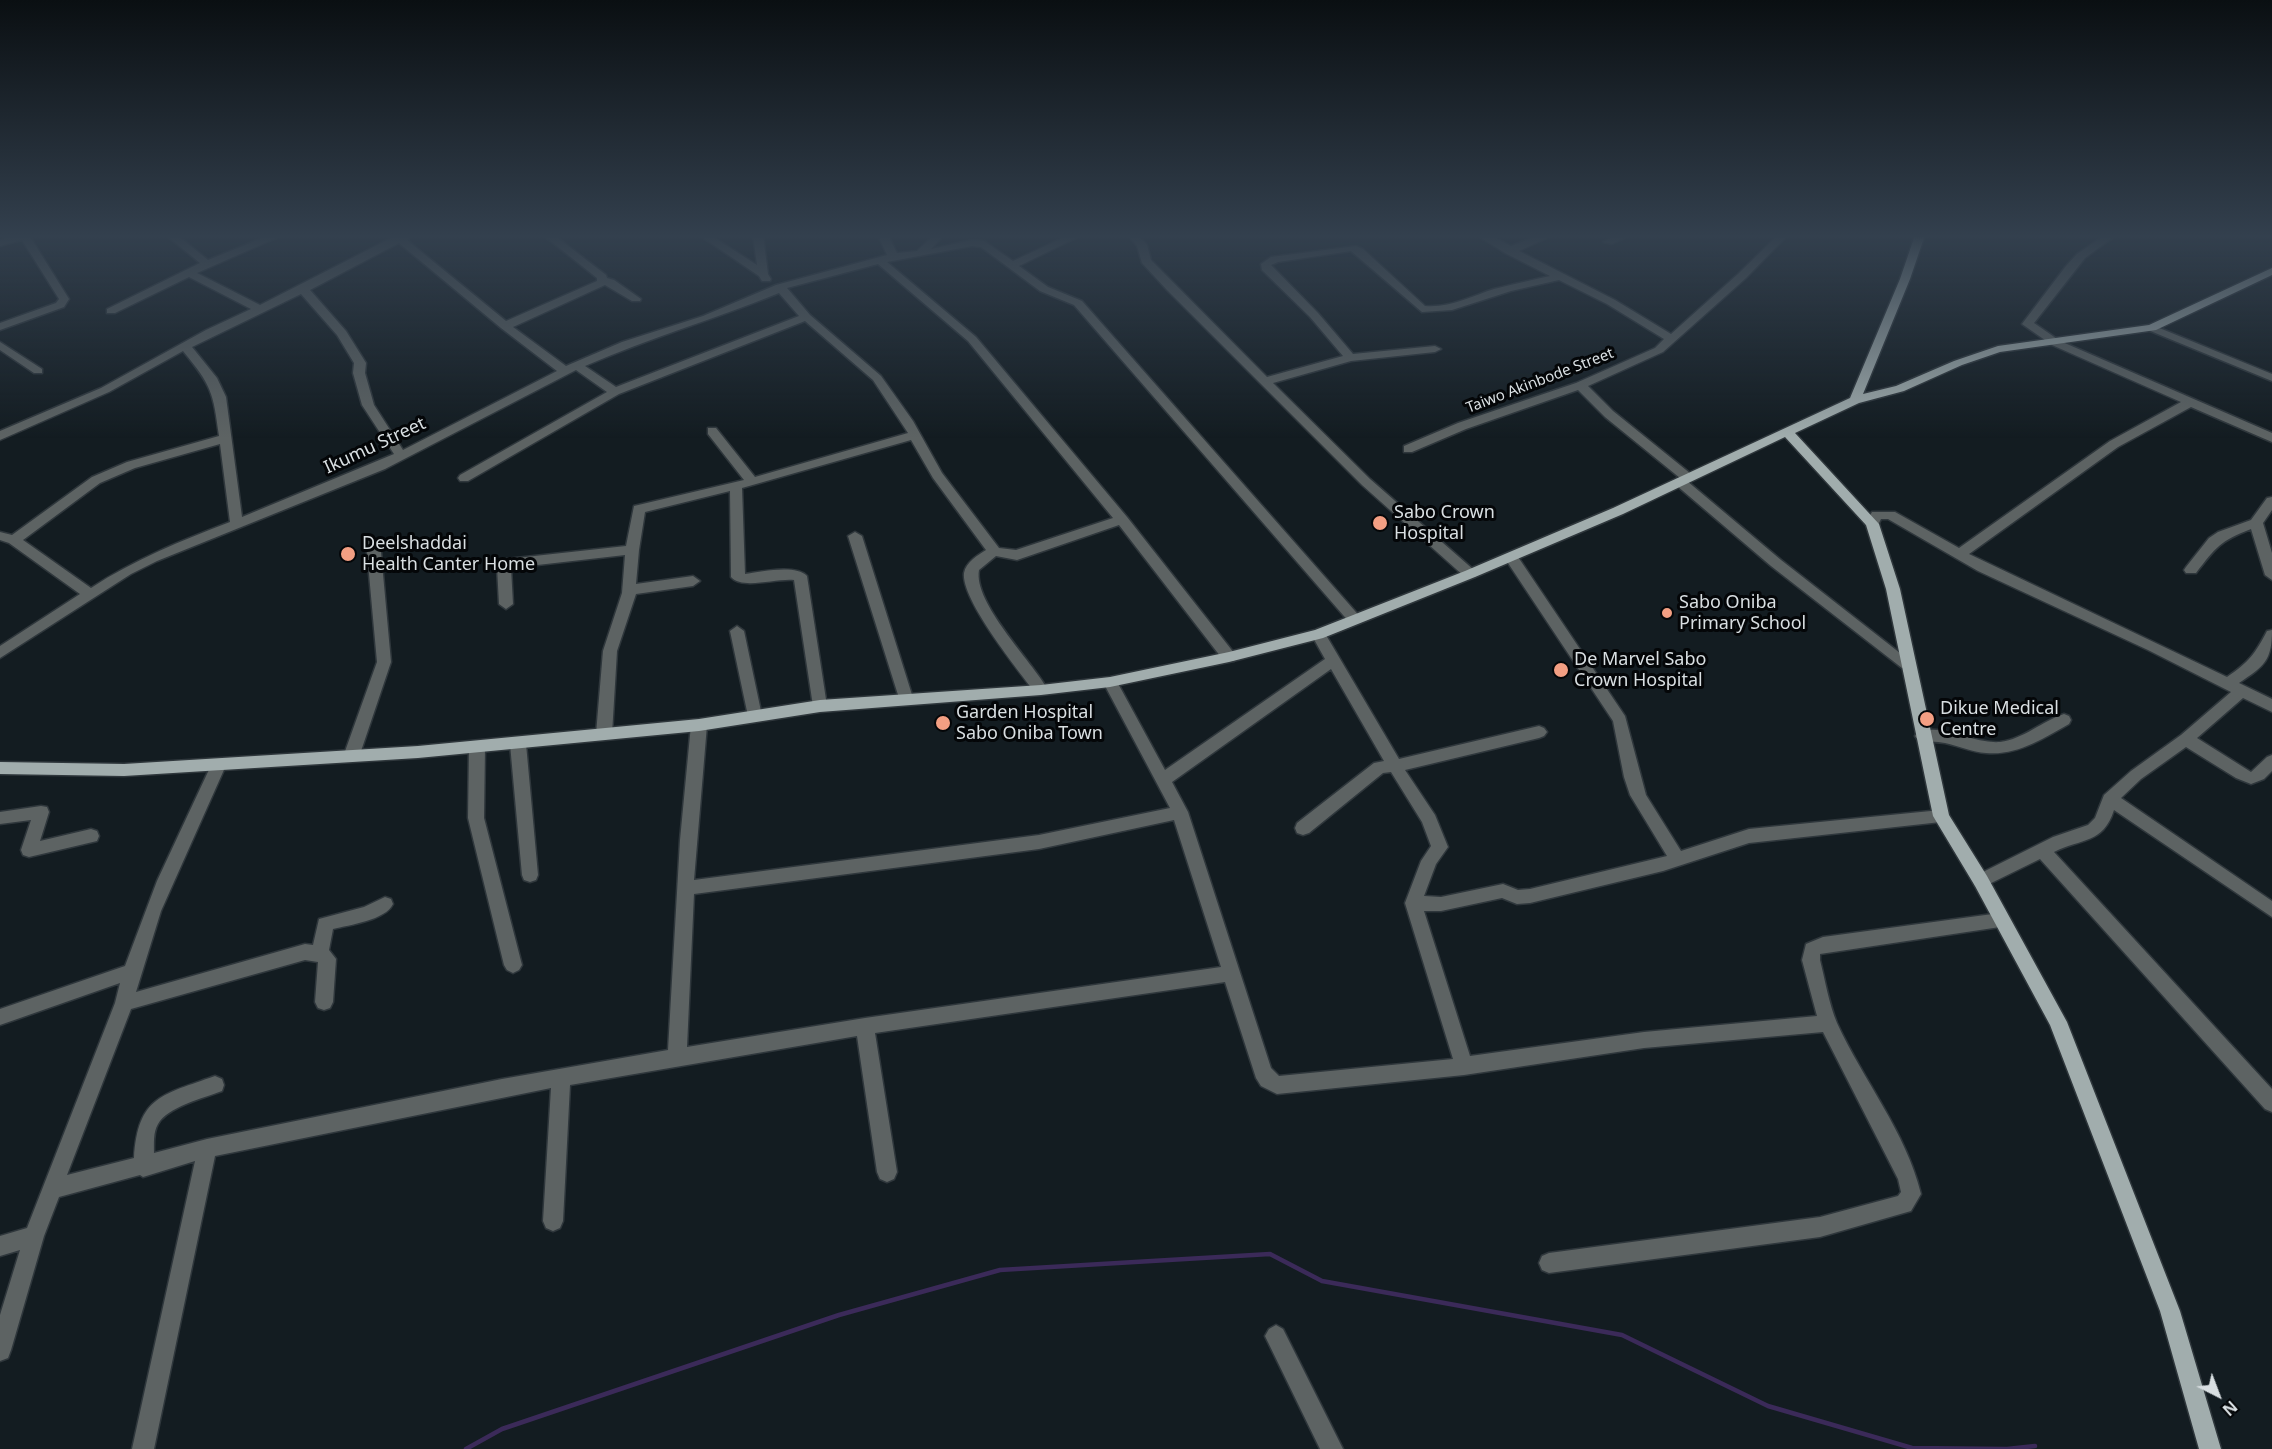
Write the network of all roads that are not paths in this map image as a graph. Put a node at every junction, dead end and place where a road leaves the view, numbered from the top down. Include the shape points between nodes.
1 (62, 303) edge
2 (128, 303) edge
3 (247, 303) edge
4 (273, 303) edge
5 (315, 303) edge
6 (479, 303) edge
7 (559, 303) edge
8 (741, 303) edge
9 (791, 303) edge
10 (933, 303) edge
11 (1073, 303) edge
12 (1186, 303) edge
13 (1301, 303) edge
14 (1415, 303) edge
15 (1465, 303) edge
16 (1612, 303) edge
17 (1712, 303) edge
18 (1895, 303) edge
19 (2046, 303) edge
20 (2205, 303) edge
21 (259, 309) junction
22 (111, 311) dead end
23 (806, 317) junction
24 (505, 326) junction
25 (0, 327) edge
26 (2152, 328) junction
27 (1672, 339) junction
28 (2056, 343) junction
29 (0, 345) edge
30 (185, 346) junction
31 (1435, 349) dead end
32 (1350, 358) junction
33 (577, 364) junction
34 (38, 371) dead end
35 (565, 371) junction
36 (2272, 378) edge
37 (1266, 381) junction
38 (1580, 385) junction
39 (615, 392) junction
40 (1855, 400) junction
41 (2189, 403) junction
42 (712, 431) dead end
43 (1788, 433) junction
44 (915, 435) junction
45 (0, 436) edge
46 (226, 438) junction
47 (2272, 438) edge
48 (1408, 449) dead end
49 (401, 456) junction
50 (464, 478) dead end
51 (1683, 480) junction
52 (752, 482) junction
53 (736, 486) junction
54 (2272, 501) edge
55 (1122, 520) junction
56 (2256, 523) junction
57 (1872, 524) junction
58 (237, 525) junction
59 (855, 536) dead end
60 (7, 538) edge
61 (374, 541) dead end
62 (632, 550) junction
63 (994, 551) junction
64 (1960, 554) junction
65 (1511, 557) junction
66 (2191, 570) dead end
67 (1470, 574) junction
68 (2272, 575) edge
69 (693, 581) dead end
70 (630, 590) junction
71 (90, 594) junction
72 (506, 604) dead end
73 (1355, 619) junction
74 (737, 631) dead end
75 (1318, 634) junction
76 (2272, 635) edge
77 (0, 653) edge
78 (1229, 657) junction
79 (1334, 660) junction
80 (1907, 664) junction
81 (1110, 682) junction
82 (2228, 683) junction
83 (1041, 690) junction
84 (2242, 691) junction
85 (906, 698) junction
86 (820, 706) junction
87 (2272, 706) edge
88 (755, 716) junction
89 (2064, 720) dead end
90 (699, 725) junction
91 (1539, 732) dead end
92 (604, 734) junction
93 (1923, 736) junction
94 (2186, 739) junction
95 (518, 744) junction
96 (477, 747) junction
97 (351, 757) junction
98 (2272, 761) edge
99 (219, 763) junction
100 (1395, 766) junction
101 (0, 768) edge
102 (1164, 779) junction
103 (2110, 799) junction
104 (1180, 812) junction
105 (1941, 816) junction
106 (0, 818) edge
107 (1303, 828) dead end
108 (91, 836) dead end
109 (2042, 850) junction
110 (1677, 858) junction
111 (530, 875) dead end
112 (1981, 881) junction
113 (685, 888) junction
114 (1413, 903) junction
115 (386, 904) dead end
116 (2272, 910) edge
117 (2000, 920) junction
118 (320, 953) junction
119 (513, 965) dead end
120 (132, 971) junction
121 (1233, 973) junction
122 (324, 1002) dead end
123 (124, 1003) junction
124 (0, 1017) edge
125 (1828, 1023) junction
126 (865, 1026) junction
127 (677, 1057) junction
128 (1464, 1066) junction
129 (561, 1077) junction
130 (215, 1085) dead end
131 (2272, 1103) edge
132 (207, 1149) junction
133 (143, 1167) junction
134 (887, 1172) dead end
135 (53, 1189) junction
136 (553, 1221) dead end
137 (34, 1236) junction
138 (0, 1246) edge
139 (1549, 1263) dead end
140 (1276, 1336) dead end
141 (0, 1350) edge
142 (143, 1449) edge
143 (1332, 1449) edge
144 (2210, 1449) edge

1 - 25 street
2 - 22 street
3 - 21 street
4 - 21 street
5 - 49 street via 342,333 360,363 368,405
6 - 24 street
7 - 24 street
8 - 33 street, Ikumu Street
9 - 23 street
10 - 55 street via 972,339
11 - 73 street, Ikumu Street via 1082,307
12 - 37 street
13 - 32 street
14 - 15 street via 1428,310
16 - 27 street
17 - 27 street, Taiwo Akinbode Street
18 - 40 main road
19 - 28 street via 2028,324
20 - 26 main road
21 - 30 street
23 - 39 street
23 - 44 street via 877,378
24 - 35 street
26 - 28 main road
26 - 36 street
27 - 38 street, Taiwo Akinbode Street via 1659,350
28 - 40 main road via 1998,349 1900,389
28 - 41 street
29 - 34 street
30 - 45 street via 105,390
30 - 46 street via 211,378 220,397
31 - 32 street
32 - 37 street
33 - 35 street, Ikumu Street
33 - 39 street
35 - 49 street, Ikumu Street
37 - 67 street via 1366,482
38 - 48 street, Taiwo Akinbode Street
38 - 51 street
39 - 50 street
40 - 43 main road
41 - 47 street
41 - 64 street via 2114,444
42 - 52 street
43 - 51 main road
43 - 57 main road
44 - 52 street
44 - 63 street
46 - 58 street
46 - 60 street via 131,465 96,480
49 - 58 street, Ikumu Street
51 - 65 main road
51 - 80 street via 1776,563
52 - 53 street
53 - 62 street via 639,509
53 - 86 street via 738,577 797,574 802,578
54 - 56 street
55 - 63 street via 1017,555
55 - 78 street
56 - 66 street via 2214,541
56 - 68 street
57 - 64 street via 1877,515 1890,516
57 - 80 main road via 1893,589
58 - 71 street, Ikumu Street via 152,558
59 - 85 street
60 - 71 street
61 - 97 street via 384,662
62 - 70 street
62 - 72 street via 507,564
63 - 83 street via 975,565 970,573 972,582 991,623
64 - 82 street
65 - 67 main road
65 - 110 street via 1620,720 1635,787
67 - 73 main road
69 - 70 street
70 - 92 street via 610,651
71 - 77 street, Ikumu Street
73 - 75 main road
74 - 88 street
75 - 78 main road
75 - 79 street
76 - 82 street via 2255,665
78 - 81 main road
79 - 100 street
79 - 102 street
80 - 93 main road
81 - 83 main road
81 - 102 street
82 - 84 street
83 - 85 main road
84 - 87 street
84 - 94 street
85 - 86 main road
86 - 88 main road
88 - 90 main road
89 - 93 street via 1999,750 1941,734
90 - 92 main road
90 - 113 street
91 - 100 street
92 - 95 main road
93 - 105 main road
94 - 98 street via 2251,778
94 - 103 street
95 - 96 main road
95 - 111 street
96 - 97 main road
96 - 119 street via 476,818
97 - 99 main road
99 - 101 main road via 124,770
99 - 120 street via 167,874
100 - 107 street via 1379,767
100 - 114 street via 1429,820 1440,847
102 - 104 street
103 - 109 street via 2102,822 2094,830
103 - 116 street
104 - 113 street via 1039,842
104 - 121 street
105 - 110 street via 1749,836
105 - 112 main road
106 - 108 street via 41,812 29,850
109 - 112 street
109 - 131 street
110 - 114 street via 1530,896 1517,897 1503,891 1441,904
112 - 117 main road
113 - 127 street
114 - 128 street
115 - 118 street via 368,913 324,924
117 - 125 street via 1812,949 1811,960
117 - 144 main road via 2058,1022 2170,1311
118 - 122 street via 327,960
118 - 123 street via 305,952
120 - 123 street
120 - 124 street
121 - 126 street
121 - 128 street via 1263,1072 1277,1085
123 - 135 street
125 - 128 street via 1644,1040
125 - 139 street via 1907,1177 1911,1194 1904,1204 1820,1227
126 - 127 street
126 - 134 street
127 - 129 street
129 - 132 street
129 - 136 street
130 - 133 street via 153,1114 148,1122
132 - 133 street
132 - 142 street
133 - 135 street
135 - 137 street
137 - 138 street
137 - 141 street
140 - 143 street

